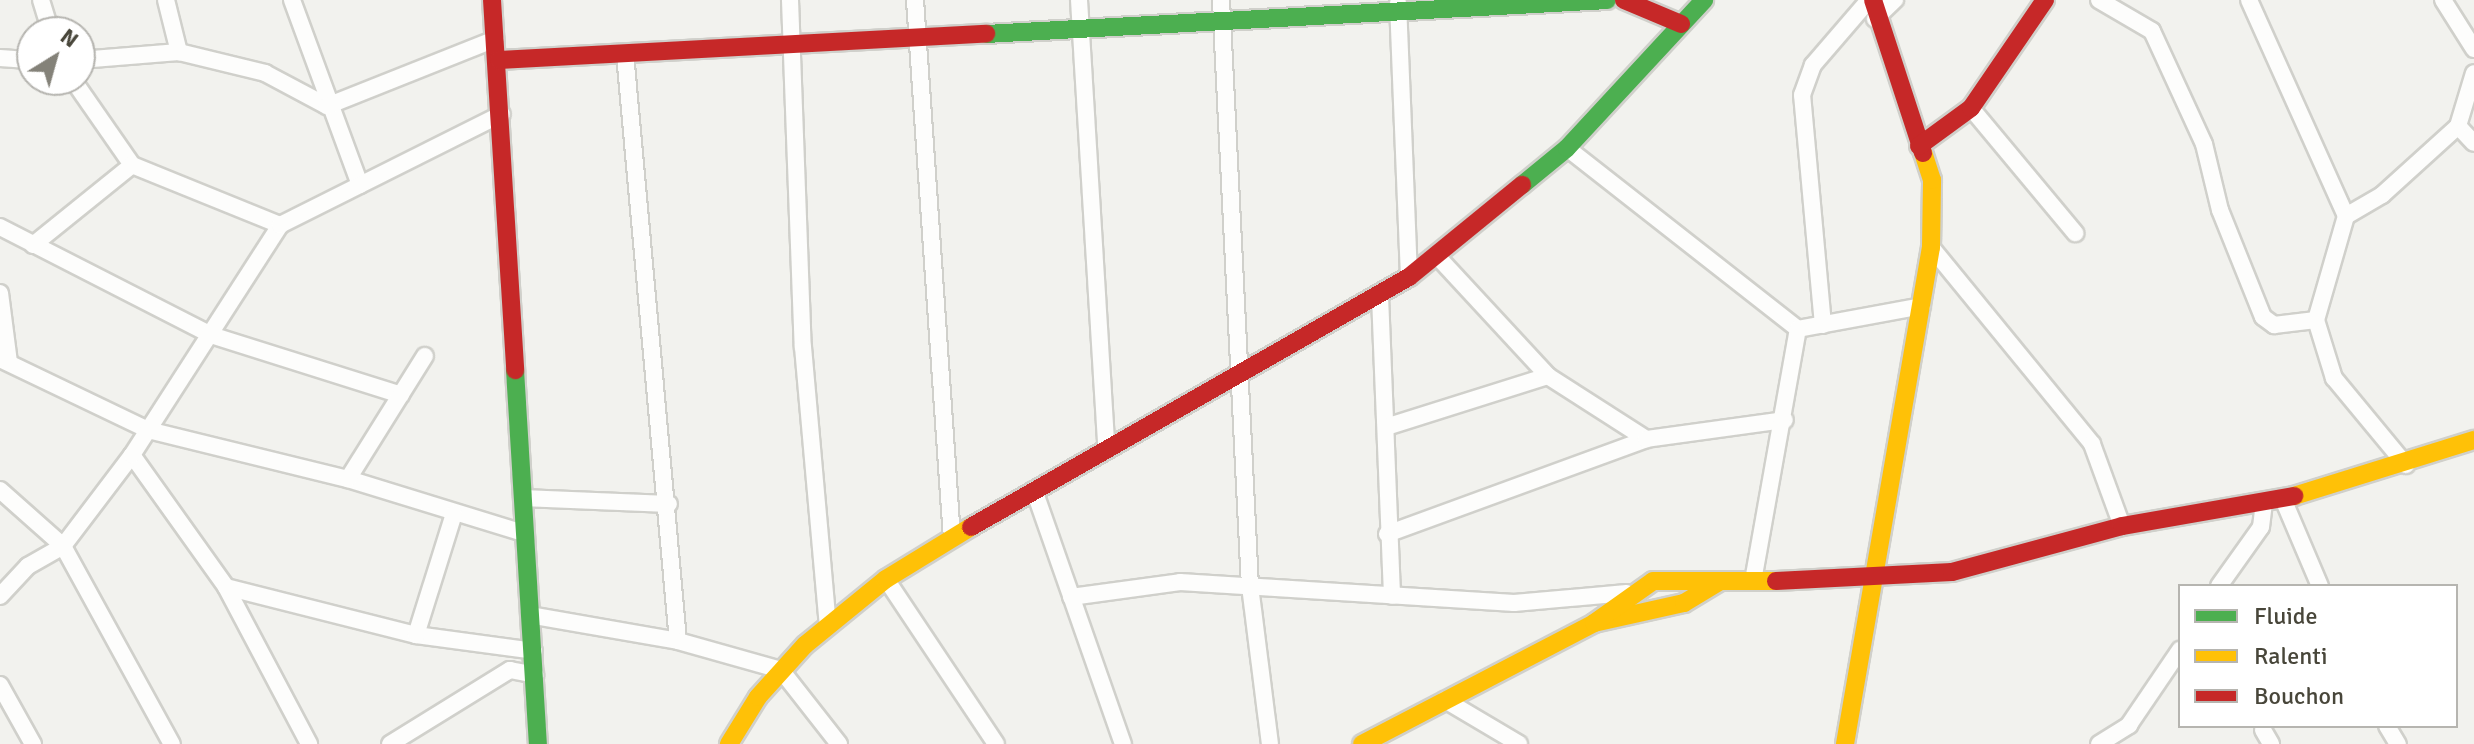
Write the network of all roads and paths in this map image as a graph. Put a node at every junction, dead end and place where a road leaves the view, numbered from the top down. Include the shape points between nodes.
1 (166, 0) edge
2 (492, 0) edge
3 (790, 0) edge
4 (915, 0) edge
5 (1079, 0) edge
6 (1607, 0) edge
7 (1624, 0) edge
8 (1704, 0) edge
9 (1895, 0) edge
10 (2045, 0) edge
11 (2099, 0) edge
12 (2249, 0) edge
13 (2443, 0) edge
14 (297, 2) edge
15 (1398, 4) edge
16 (1872, 6) edge
17 (1222, 10) edge
18 (1681, 24) junction
19 (1081, 27) junction
20 (916, 37) junction
21 (495, 39) junction
22 (793, 44) junction
23 (2474, 49) edge
24 (179, 52) junction
25 (625, 54) junction
26 (96, 59) edge
27 (499, 60) junction
28 (2474, 73) edge
29 (84, 96) edge
30 (327, 106) junction
31 (1971, 108) junction
32 (502, 114) junction
33 (2458, 126) junction
34 (2474, 143) edge
35 (1919, 146) junction
36 (1567, 148) junction
37 (132, 165) junction
38 (360, 185) junction
39 (2346, 216) junction
40 (280, 225) junction
41 (0, 227) edge
42 (2075, 233) dead end
43 (33, 245) junction
44 (1931, 247) junction
45 (1436, 255) junction
46 (1409, 277) junction
47 (0, 293) edge
48 (1380, 296) junction
49 (1922, 306) junction
50 (2316, 320) junction
51 (1823, 325) junction
52 (1798, 329) junction
53 (211, 335) junction
54 (425, 356) dead end
55 (3, 363) edge
56 (1242, 369) junction
57 (1548, 376) junction
58 (401, 395) junction
59 (1785, 420) junction
60 (1386, 427) junction
61 (148, 430) junction
62 (1646, 439) junction
63 (2474, 440) edge
64 (1106, 445) junction
65 (132, 455) junction
66 (2406, 465) junction
67 (348, 479) junction
68 (0, 490) edge
69 (1034, 490) junction
70 (522, 498) junction
71 (2283, 499) junction
72 (2264, 501) junction
73 (669, 504) junction
74 (454, 514) junction
75 (2122, 526) junction
76 (524, 533) junction
77 (1387, 534) junction
78 (952, 538) junction
79 (63, 546) junction
80 (886, 579) junction
81 (1753, 581) junction
82 (1867, 581) junction
83 (1719, 582) junction
84 (2220, 584) edge
85 (2319, 584) edge
86 (1250, 586) junction
87 (226, 587) junction
88 (1627, 593) junction
89 (0, 596) edge
90 (1392, 596) junction
91 (1071, 597) junction
92 (535, 616) junction
93 (1594, 623) junction
94 (828, 625) junction
95 (416, 635) junction
96 (678, 641) junction
97 (534, 651) junction
98 (2178, 653) edge
99 (781, 670) junction
100 (536, 675) junction
101 (0, 685) edge
102 (1445, 700) junction
103 (33, 744) edge
104 (172, 744) edge
105 (309, 744) edge
106 (390, 744) edge
107 (538, 744) edge
108 (729, 744) edge
109 (839, 744) edge
110 (996, 744) edge
111 (1123, 744) edge
112 (1270, 744) edge
113 (1362, 744) edge
114 (1519, 744) edge
115 (1845, 744) edge
116 (2099, 744) edge

1 - 24 street
2 - 21 main road
3 - 22 street
4 - 20 street
5 - 19 street
6 - 15 main road
7 - 18 main road via 1652,6
8 - 18 main road
9 - 16 street
10 - 31 main road
11 - 50 street via 2152,31 2204,144 2220,210 2263,317 2274,325
12 - 39 street
13 - 23 street
14 - 30 street
15 - 17 main road
15 - 46 street
16 - 35 main road
16 - 51 street via 1813,65 1802,95
17 - 19 main road
17 - 56 street
18 - 36 main road
19 - 20 main road
19 - 64 street
20 - 22 main road
20 - 78 street
21 - 27 main road
21 - 30 street
22 - 25 main road
22 - 94 street via 803,347
24 - 26 street
24 - 30 street via 265,73
25 - 27 main road
25 - 73 street
27 - 32 main road
28 - 33 street
29 - 37 street
30 - 38 street
31 - 35 main road
31 - 42 street
32 - 38 street
32 - 70 main road
33 - 34 street
33 - 39 street via 2382,195
35 - 44 main road via 1932,180
36 - 45 main road
36 - 52 street
37 - 40 street
37 - 43 street
38 - 40 street
39 - 50 street
40 - 53 street
41 - 43 street
43 - 53 street
44 - 49 main road
44 - 75 street via 2092,444
45 - 46 main road
45 - 57 street
46 - 48 main road
47 - 55 street
48 - 56 main road
48 - 60 street
49 - 51 street
49 - 82 main road
50 - 66 street via 2334,378
51 - 52 street
52 - 59 street
53 - 58 street
53 - 61 street
54 - 58 street
55 - 61 street
56 - 64 main road
56 - 86 street
57 - 60 street
57 - 62 street
58 - 67 street
59 - 62 street
59 - 81 street
60 - 77 street
61 - 65 street
61 - 67 street
62 - 77 street
63 - 66 main road
64 - 69 main road
65 - 79 street
65 - 87 street
66 - 71 main road
67 - 74 street
68 - 79 street
69 - 78 main road
69 - 91 street
70 - 73 street
70 - 76 main road
71 - 72 main road
71 - 85 street
72 - 75 main road
72 - 84 street via 2261,527
73 - 96 street
74 - 76 street
74 - 95 street
75 - 82 main road via 1952,572
76 - 92 main road
77 - 90 street
78 - 80 main road
79 - 89 street via 28,566
79 - 104 street
80 - 94 main road
80 - 110 street
81 - 82 main road
81 - 83 main road
82 - 115 main road
83 - 88 main road via 1678,576
83 - 93 main road via 1684,603
86 - 90 street
86 - 91 street via 1180,582
86 - 112 street
87 - 95 street
87 - 105 street
88 - 90 street via 1514,603
88 - 93 main road
91 - 111 street
92 - 96 street
92 - 97 main road
93 - 102 main road
94 - 99 main road
95 - 97 street
96 - 99 street
97 - 100 main road
98 - 116 street via 2129,725
99 - 108 main road
99 - 109 street
100 - 106 street via 510,670
100 - 107 main road
101 - 103 street
102 - 113 main road
102 - 114 street

